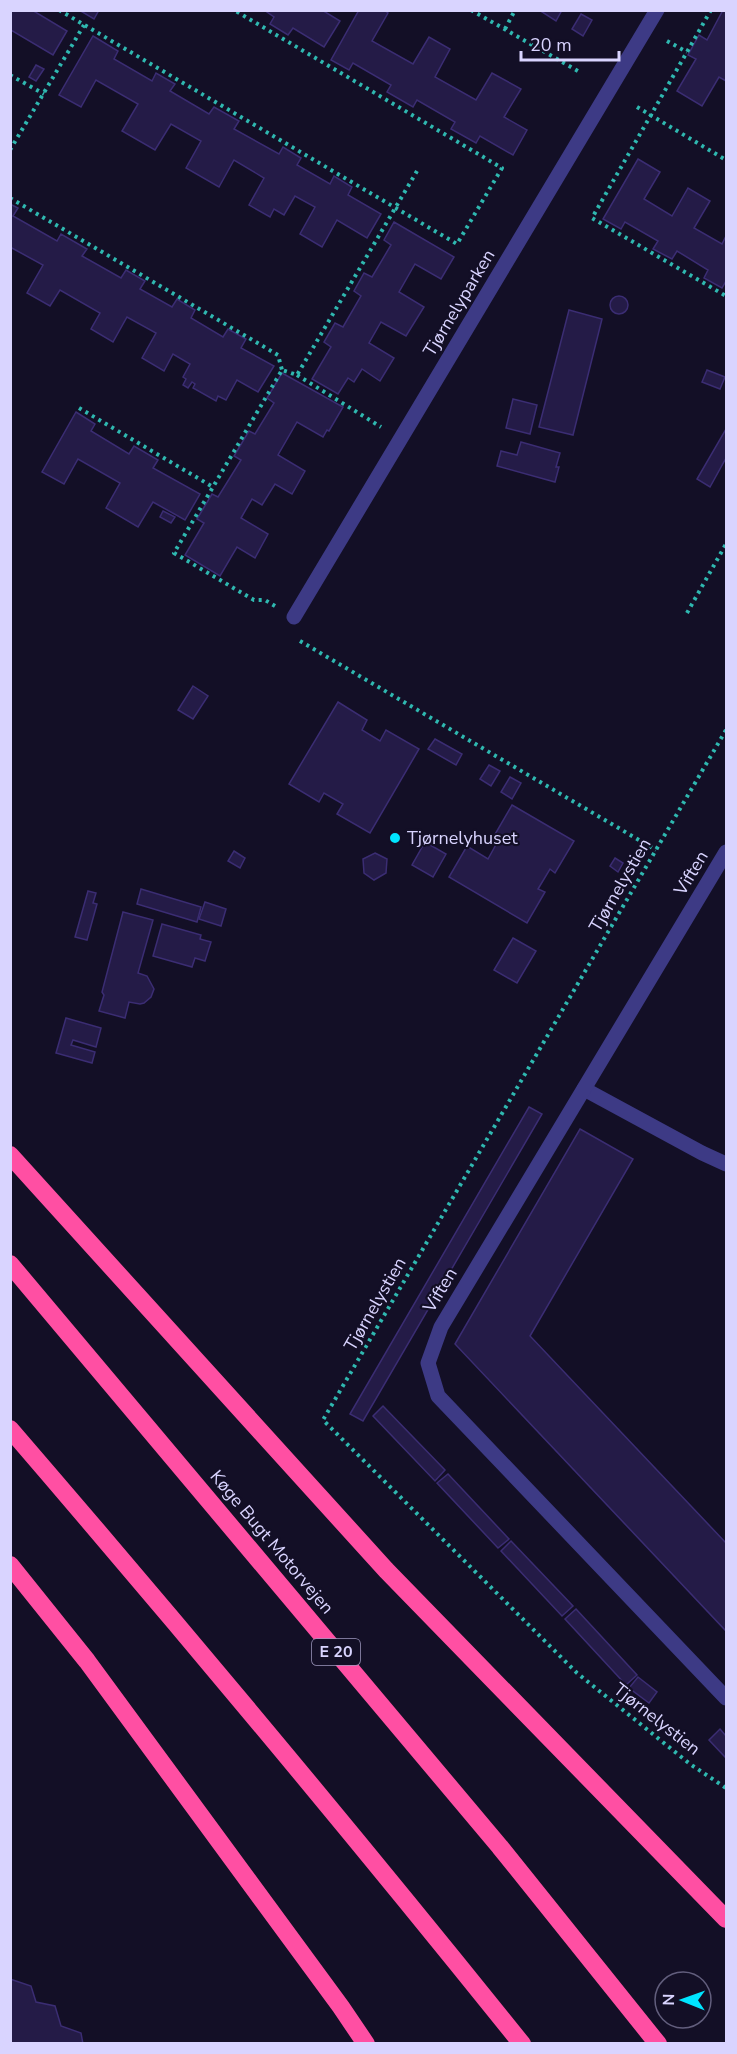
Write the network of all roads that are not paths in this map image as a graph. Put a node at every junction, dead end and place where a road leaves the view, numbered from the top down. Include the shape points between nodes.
1 (657, 10) edge
2 (294, 617) road end
3 (726, 852) edge
4 (584, 1089) junction
5 (10, 1155) edge
6 (726, 1164) edge
7 (10, 1264) edge
8 (10, 1429) edge
9 (10, 1565) edge
10 (726, 1698) edge
11 (726, 1919) edge
12 (366, 2043) edge
13 (522, 2043) edge
14 (658, 2043) edge

1 - 2 street, Tjørnelyparken
3 - 4 street, Viften
4 - 6 street
4 - 10 street, Viften via 441,1327 428,1363 438,1396
5 - 11 highway via 386,1570
7 - 14 highway, Køge Bugt Motorvejen / E 20 via 500,1847
8 - 13 highway
9 - 12 highway via 87,1661

